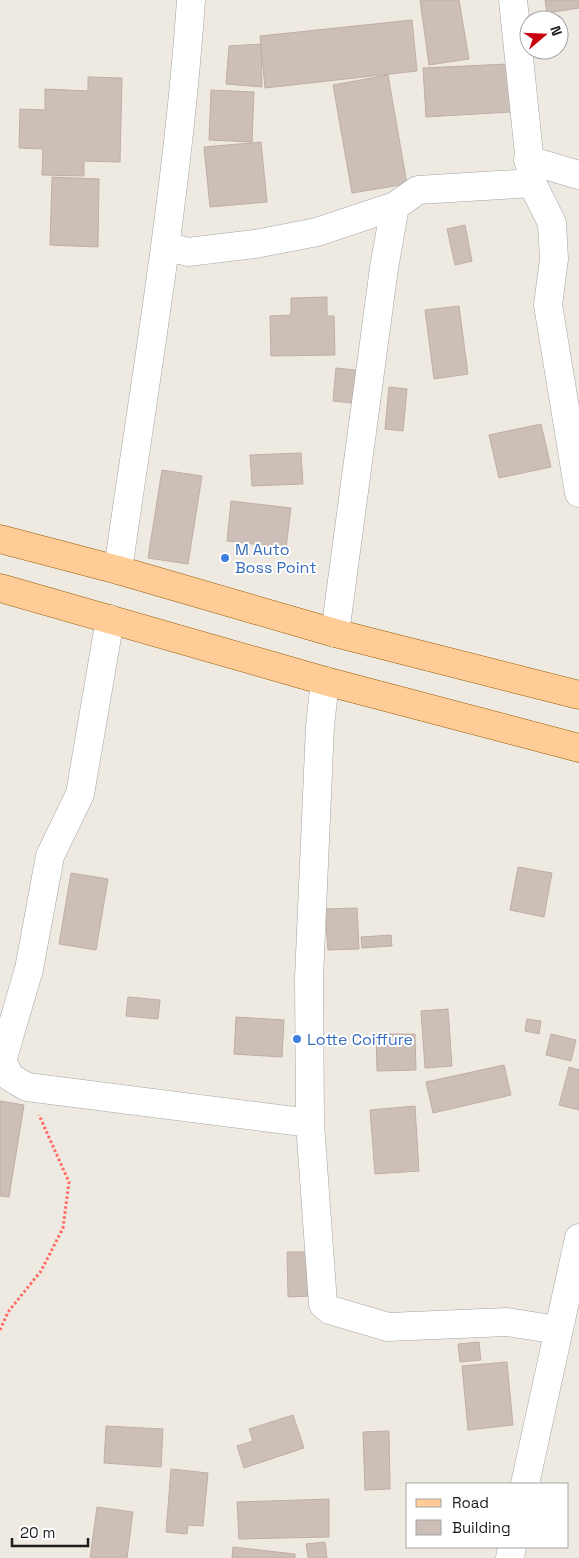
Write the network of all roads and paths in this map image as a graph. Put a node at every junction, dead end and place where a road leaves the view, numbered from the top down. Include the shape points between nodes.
1 (191, 0) edge
2 (513, 0) edge
3 (530, 171) junction
4 (579, 175) edge
5 (395, 206) junction
6 (165, 246) junction
7 (579, 493) edge
8 (0, 539) edge
9 (118, 570) junction
10 (0, 588) edge
11 (110, 619) junction
12 (335, 633) junction
13 (325, 681) junction
14 (579, 695) edge
15 (579, 748) edge
16 (27, 1087) junction
17 (310, 1123) junction
18 (579, 1238) edge
19 (0, 1330) edge
20 (558, 1330) junction
21 (525, 1483) edge

1 - 6 street via 184,95
2 - 3 street
3 - 4 street
3 - 5 street via 418,190
3 - 7 street via 552,223 554,259 548,305
5 - 6 street via 317,232 264,242 188,252
5 - 12 street
6 - 9 street
8 - 9 main road
9 - 12 main road
10 - 11 main road
11 - 13 main road
11 - 16 street via 80,794 50,856 29,969 2,1060 10,1077
12 - 14 main road
13 - 15 main road
13 - 17 street via 320,726 309,978
16 - 17 street
16 - 19 path via 69,1182 63,1228 41,1271 8,1312
17 - 20 street via 323,1304 330,1310 388,1327 507,1322
18 - 20 street
20 - 21 street

